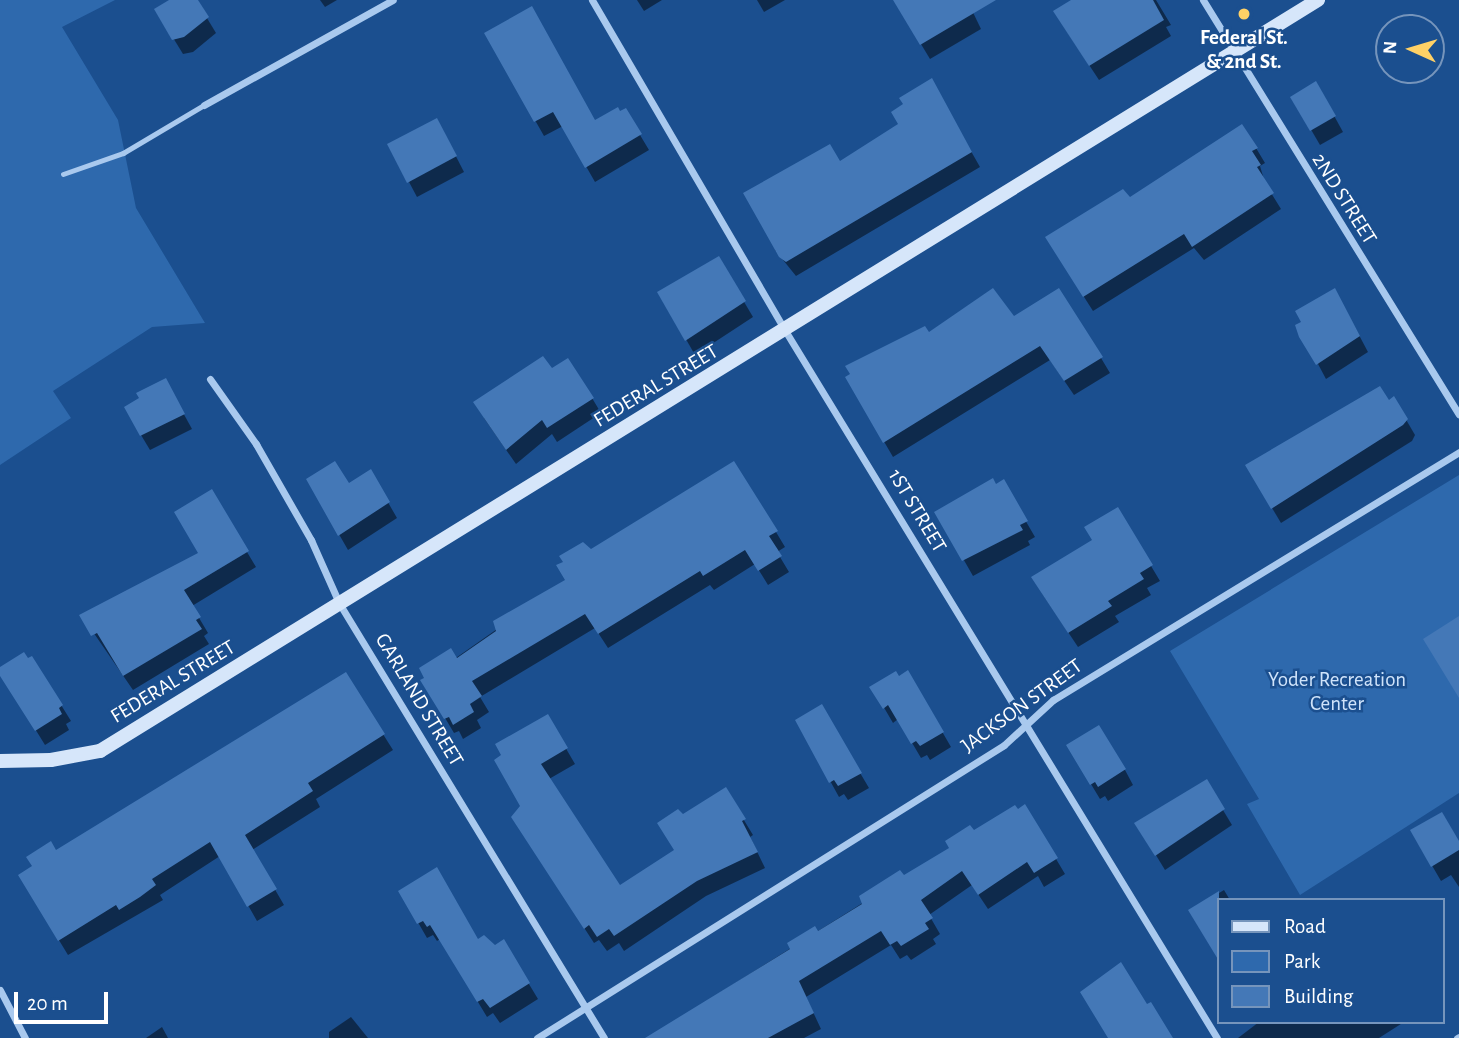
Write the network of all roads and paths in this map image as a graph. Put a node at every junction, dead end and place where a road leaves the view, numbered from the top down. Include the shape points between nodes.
1 (393, 0) edge
2 (592, 0) edge
3 (1203, 0) edge
4 (1318, 0) edge
5 (1234, 51) junction
6 (204, 105) joint
7 (63, 174) dead end
8 (786, 332) junction
9 (210, 379) dead end
10 (1459, 414) edge
11 (1459, 452) edge
12 (339, 603) junction
13 (1027, 725) junction
14 (0, 761) edge
15 (0, 990) edge
16 (586, 1008) junction
17 (25, 1038) edge
18 (537, 1038) edge
19 (604, 1038) edge
20 (1217, 1038) edge

1 - 6 street
2 - 8 street, 1ST STREET
3 - 5 street, 2ND STREET
4 - 5 street, FEDERAL STREET
5 - 8 street, FEDERAL STREET
5 - 10 street, 2ND STREET
6 - 7 lane via 123,153
8 - 12 street, FEDERAL STREET
8 - 13 street, 1ST STREET
9 - 12 street, GARLAND STREET via 256,444 311,540
11 - 13 street, JACKSON STREET via 1053,700
12 - 14 street, FEDERAL STREET via 100,751 51,760
12 - 16 street, GARLAND STREET
13 - 16 street, JACKSON STREET via 989,755
13 - 20 street, 1ST STREET
15 - 17 street
16 - 18 street, JACKSON STREET
16 - 19 street, GARLAND STREET

